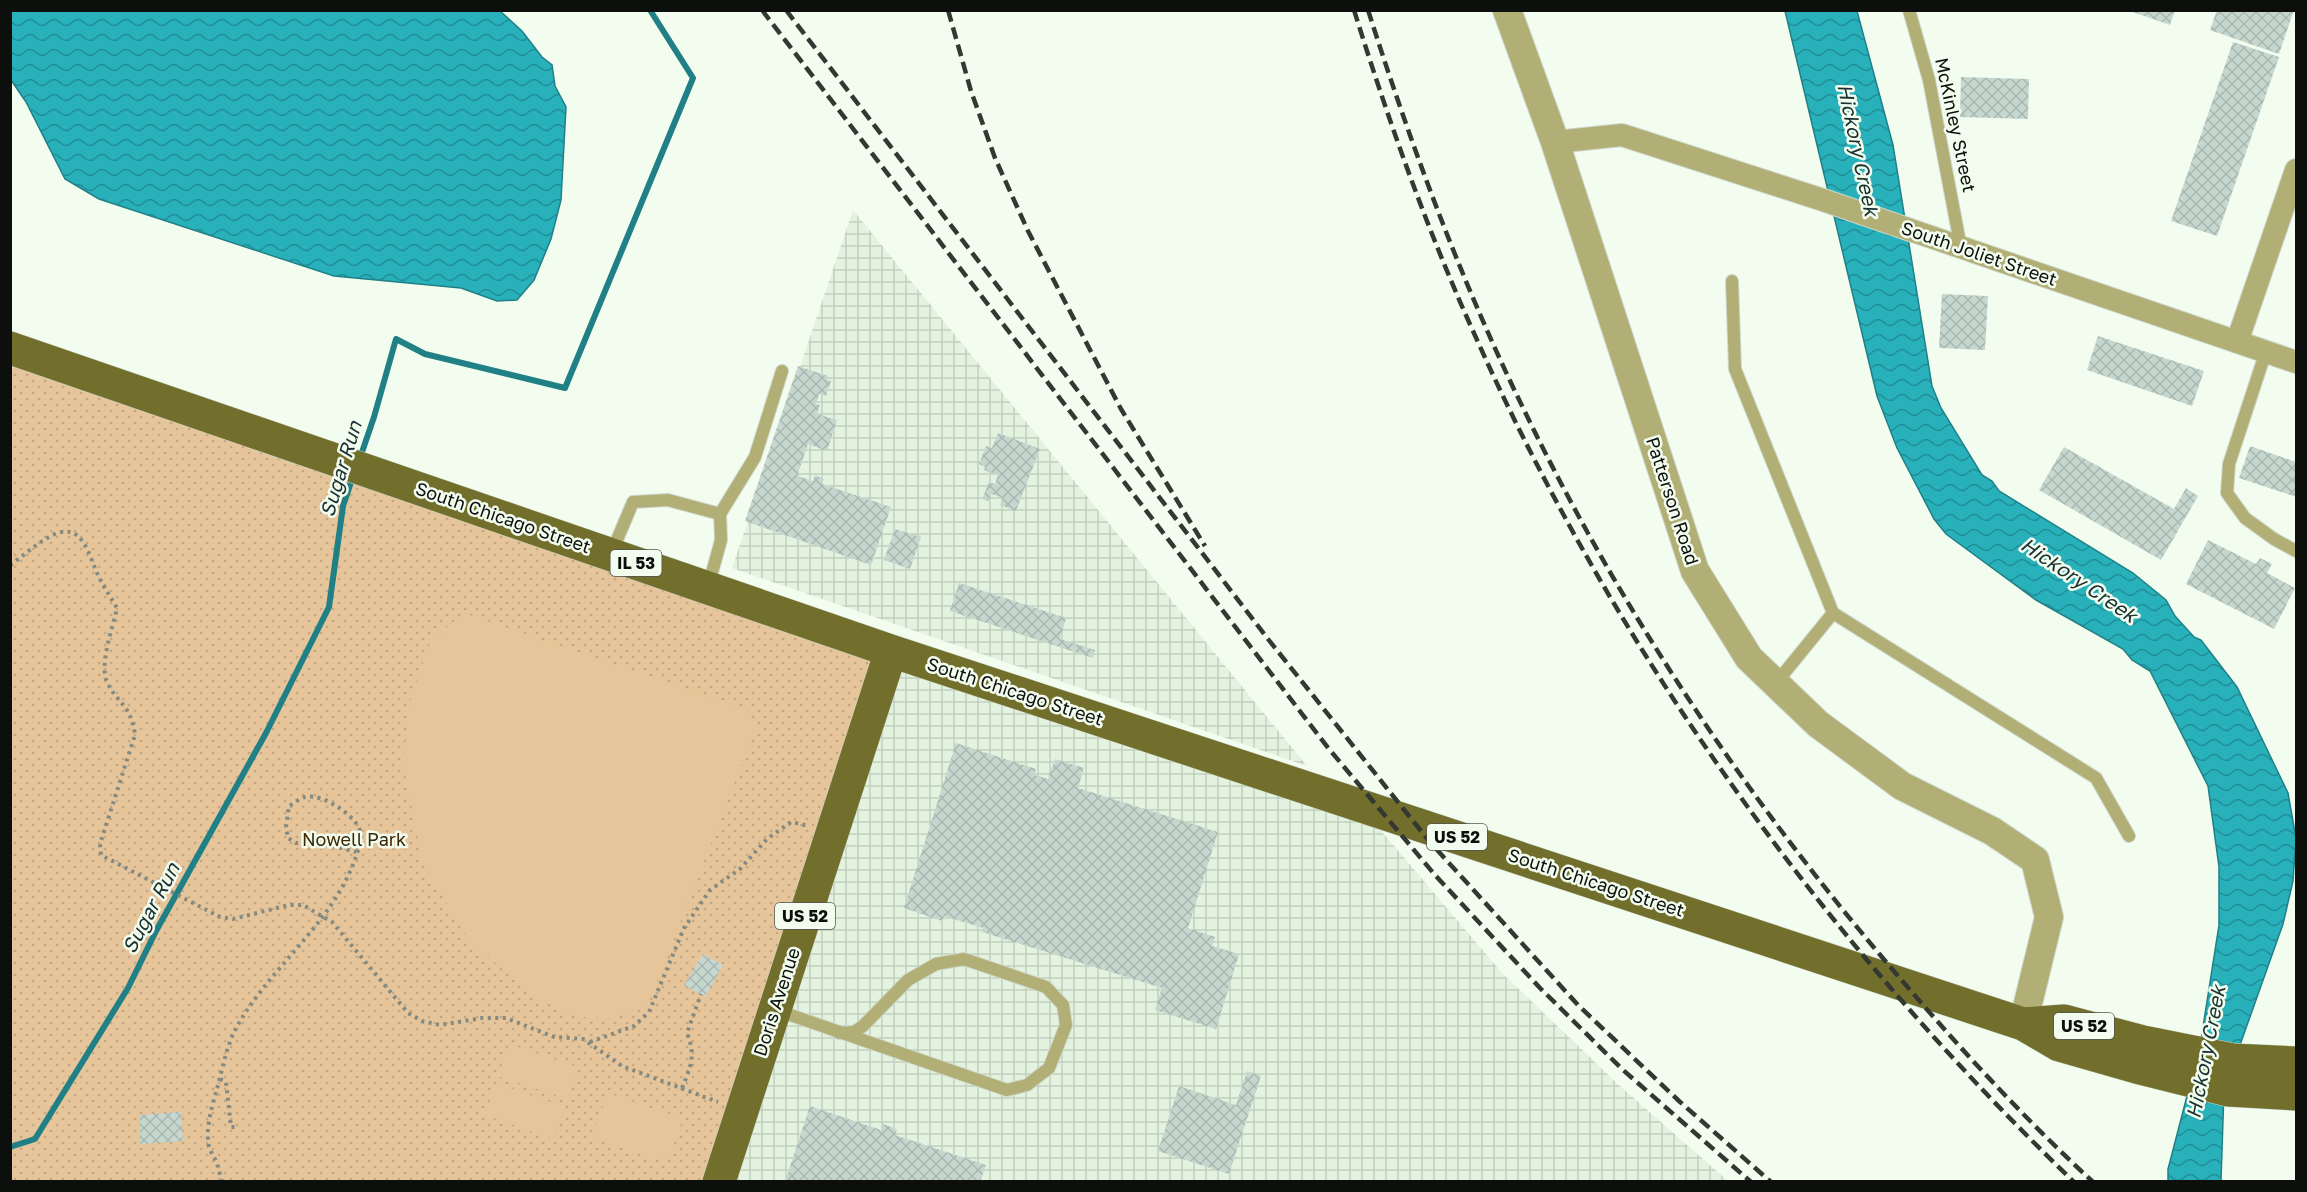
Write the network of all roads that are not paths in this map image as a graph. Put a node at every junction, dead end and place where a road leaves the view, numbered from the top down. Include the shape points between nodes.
1 (1508, 10) edge
2 (1909, 10) edge
3 (1555, 142) junction
4 (2296, 170) edge
5 (1961, 248) junction
6 (1732, 281) dead end
7 (2237, 342) junction
8 (10, 348) edge
9 (2266, 351) junction
10 (2296, 362) edge
11 (782, 371) dead end
12 (720, 514) junction
13 (2296, 551) edge
14 (611, 555) junction
15 (708, 588) junction
16 (1833, 613) junction
17 (891, 651) junction
18 (1776, 683) junction
19 (2129, 836) dead end
20 (775, 1010) junction
21 (2023, 1024) junction
22 (839, 1033) junction
23 (2140, 1054) junction
24 (2296, 1063) edge
25 (2296, 1094) edge
26 (719, 1182) edge

1 - 3 street, Patterson Road
2 - 5 lane, McKinley Street via 1929,80
3 - 5 street, South Joliet Street via 1622,135
3 - 18 street, Patterson Road via 1695,571 1749,657
4 - 7 street
5 - 7 street, South Joliet Street
6 - 16 lane via 1735,369
7 - 9 street, South Joliet Street
8 - 14 main road, South Chicago Street / IL 53
9 - 10 street, South Joliet Street
9 - 13 lane via 2229,464 2228,493 2245,518
11 - 12 lane via 755,457
12 - 14 lane via 668,500 633,502
12 - 15 lane via 720,540
14 - 15 main road, South Chicago Street / IL 53
15 - 17 main road, South Chicago Street / IL 53
16 - 18 lane
16 - 19 lane via 2096,778
17 - 20 main road, Doris Avenue / US 52
17 - 21 main road, South Chicago Street / US 52
18 - 21 street, Patterson Road via 1818,723 1902,786 1992,831 2035,860 2049,917
20 - 22 lane
20 - 26 main road, Doris Avenue / US 52
21 - 23 main road, South Chicago Street / US 52 via 2059,1045
22 - 22 lane via 1007,1090 1027,1085 1049,1068 1066,1025 1064,1005 1046,987 964,959 936,964 908,980 863,1026 854,1032
23 - 24 main road, South Chicago Street / US 52
23 - 25 main road, South Chicago Street / US 52 via 2228,1090

